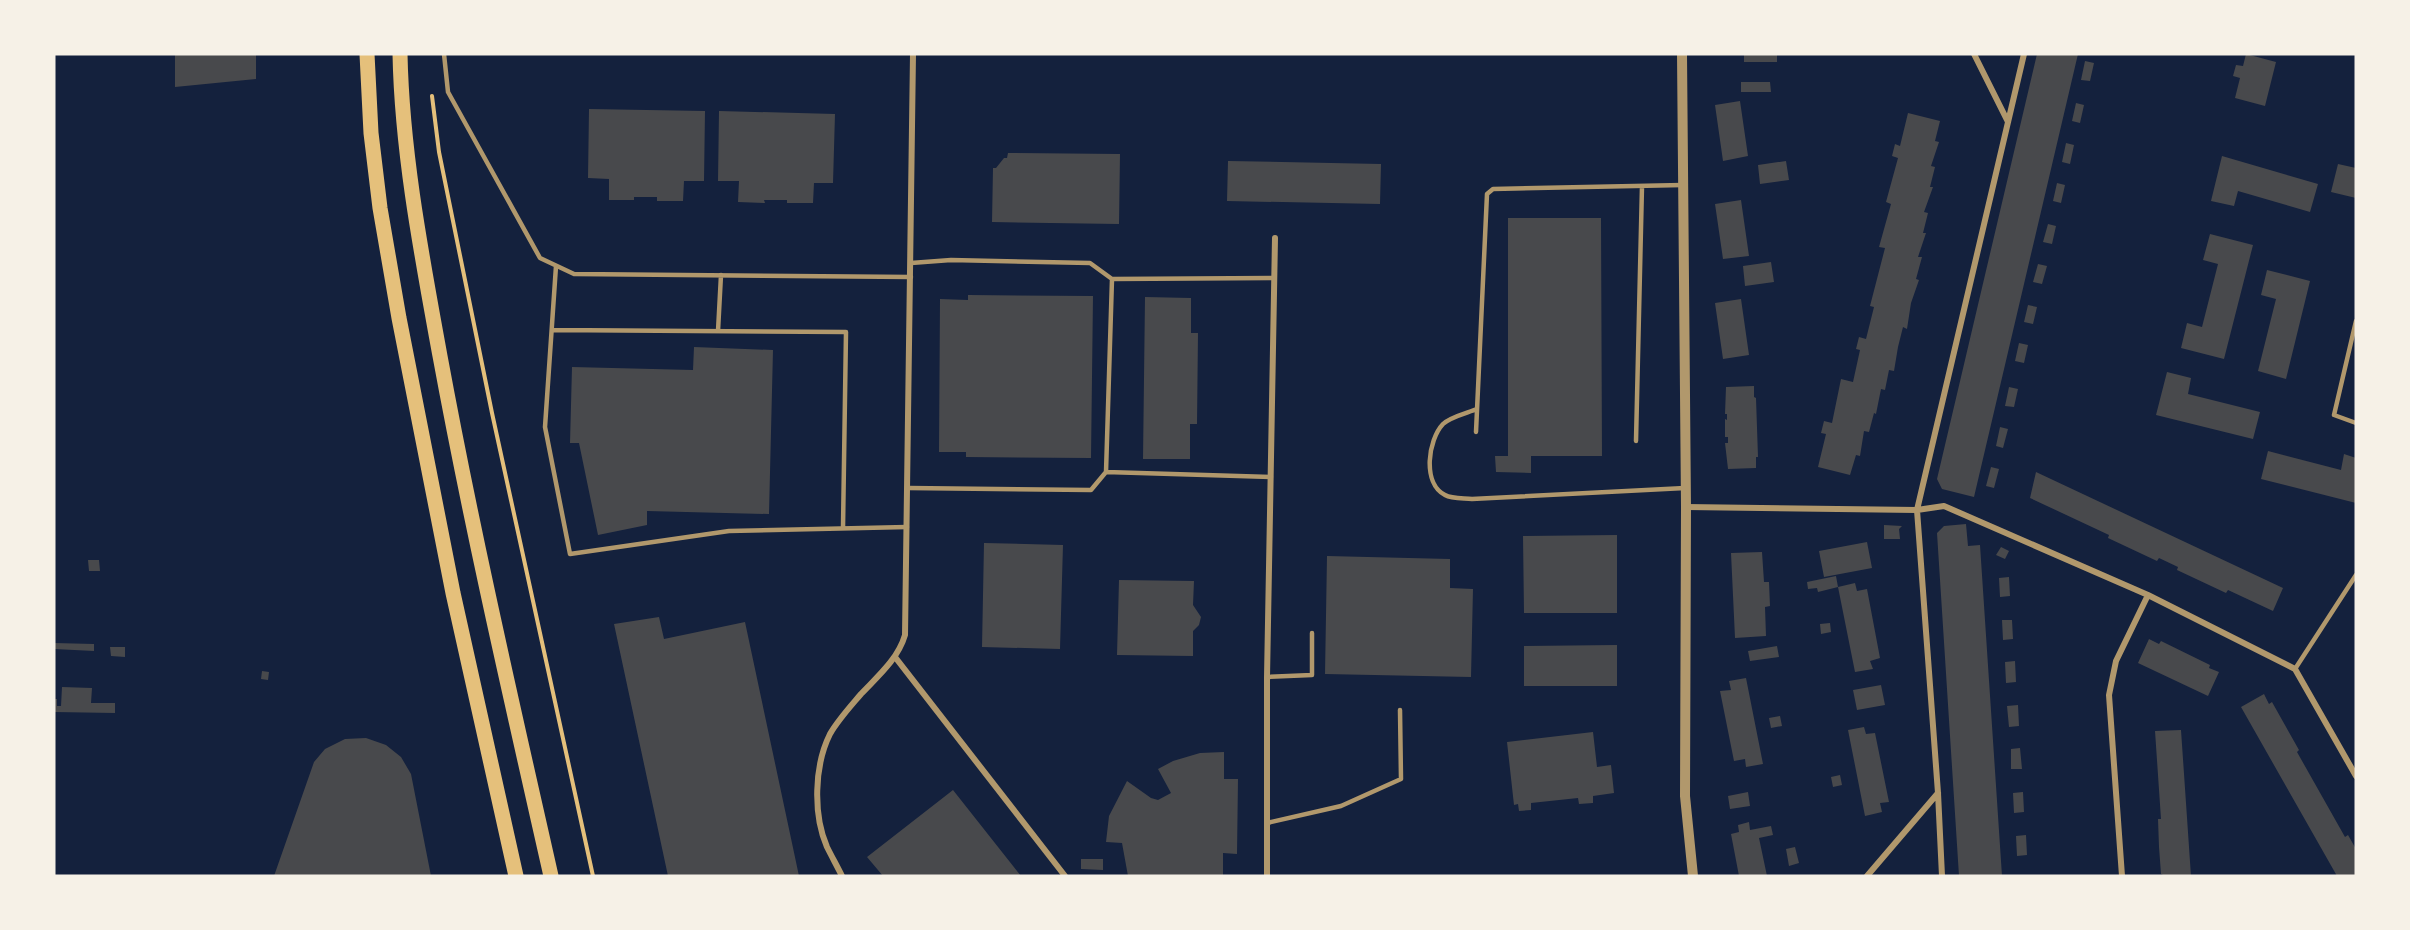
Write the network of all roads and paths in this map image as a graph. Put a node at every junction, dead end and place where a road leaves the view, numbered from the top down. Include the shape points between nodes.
1 (368, 54) edge
2 (400, 54) edge
3 (444, 54) edge
4 (913, 54) edge
5 (1682, 54) edge
6 (1974, 54) edge
7 (2024, 54) edge
8 (431, 87) dead end
9 (2008, 122) junction
10 (1684, 185) junction
11 (1641, 186) junction
12 (1275, 238) dead end
13 (911, 263) junction
14 (556, 266) junction
15 (721, 275) junction
16 (911, 277) junction
17 (1274, 278) junction
18 (1112, 279) junction
19 (2356, 321) edge
20 (552, 330) junction
21 (718, 332) junction
22 (1476, 409) junction
23 (2356, 423) edge
24 (1476, 432) dead end
25 (1636, 441) dead end
26 (1106, 472) junction
27 (1270, 477) junction
28 (908, 488) junction
29 (1686, 488) junction
30 (1686, 507) junction
31 (1917, 510) junction
32 (907, 527) junction
33 (843, 528) junction
34 (2356, 575) edge
35 (2148, 594) junction
36 (1312, 633) dead end
37 (895, 657) junction
38 (2295, 669) junction
39 (1267, 677) junction
40 (1400, 710) dead end
41 (2356, 776) edge
42 (1938, 793) junction
43 (1267, 823) junction
44 (516, 876) edge
45 (551, 876) edge
46 (593, 876) edge
47 (842, 876) edge
48 (1065, 876) edge
49 (1267, 876) edge
50 (1693, 876) edge
51 (1867, 876) edge
52 (1942, 876) edge
53 (2122, 876) edge

1 - 44 main road via 374,165 399,318 453,593
2 - 45 main road via 416,216 446,385
3 - 14 lane via 448,92 540,258
4 - 13 street
5 - 10 street
6 - 9 street
7 - 9 street
8 - 46 path via 439,152 487,390
9 - 31 street
10 - 11 lane
10 - 29 street
11 - 22 lane via 1493,189 1488,194
11 - 25 lane
12 - 17 street
13 - 16 street
13 - 18 lane via 1090,263
14 - 15 lane via 574,274
14 - 20 lane
15 - 16 lane
15 - 21 lane
16 - 28 street
17 - 18 lane
17 - 27 street
18 - 26 lane
19 - 23 lane via 2334,416
20 - 21 lane
20 - 33 lane via 545,427 570,554 729,531
21 - 33 lane via 846,333
22 - 24 lane
22 - 29 lane via 1444,423 1433,438 1430,466 1434,485 1446,495 1472,499
26 - 27 lane
26 - 28 lane via 1091,490
27 - 39 street
28 - 32 street
29 - 30 street
30 - 31 street
30 - 50 street via 1685,796
31 - 35 street via 1944,506
31 - 42 street
32 - 33 lane
32 - 37 street via 905,635
34 - 38 lane
35 - 38 street
35 - 53 street via 2116,661 2109,695
36 - 39 lane via 1312,675
37 - 47 street via 846,711 830,735 820,763 820,820 826,845
37 - 48 street
38 - 41 street
39 - 43 street
40 - 43 lane via 1401,779 1341,806
42 - 51 street
42 - 52 street
43 - 49 street

